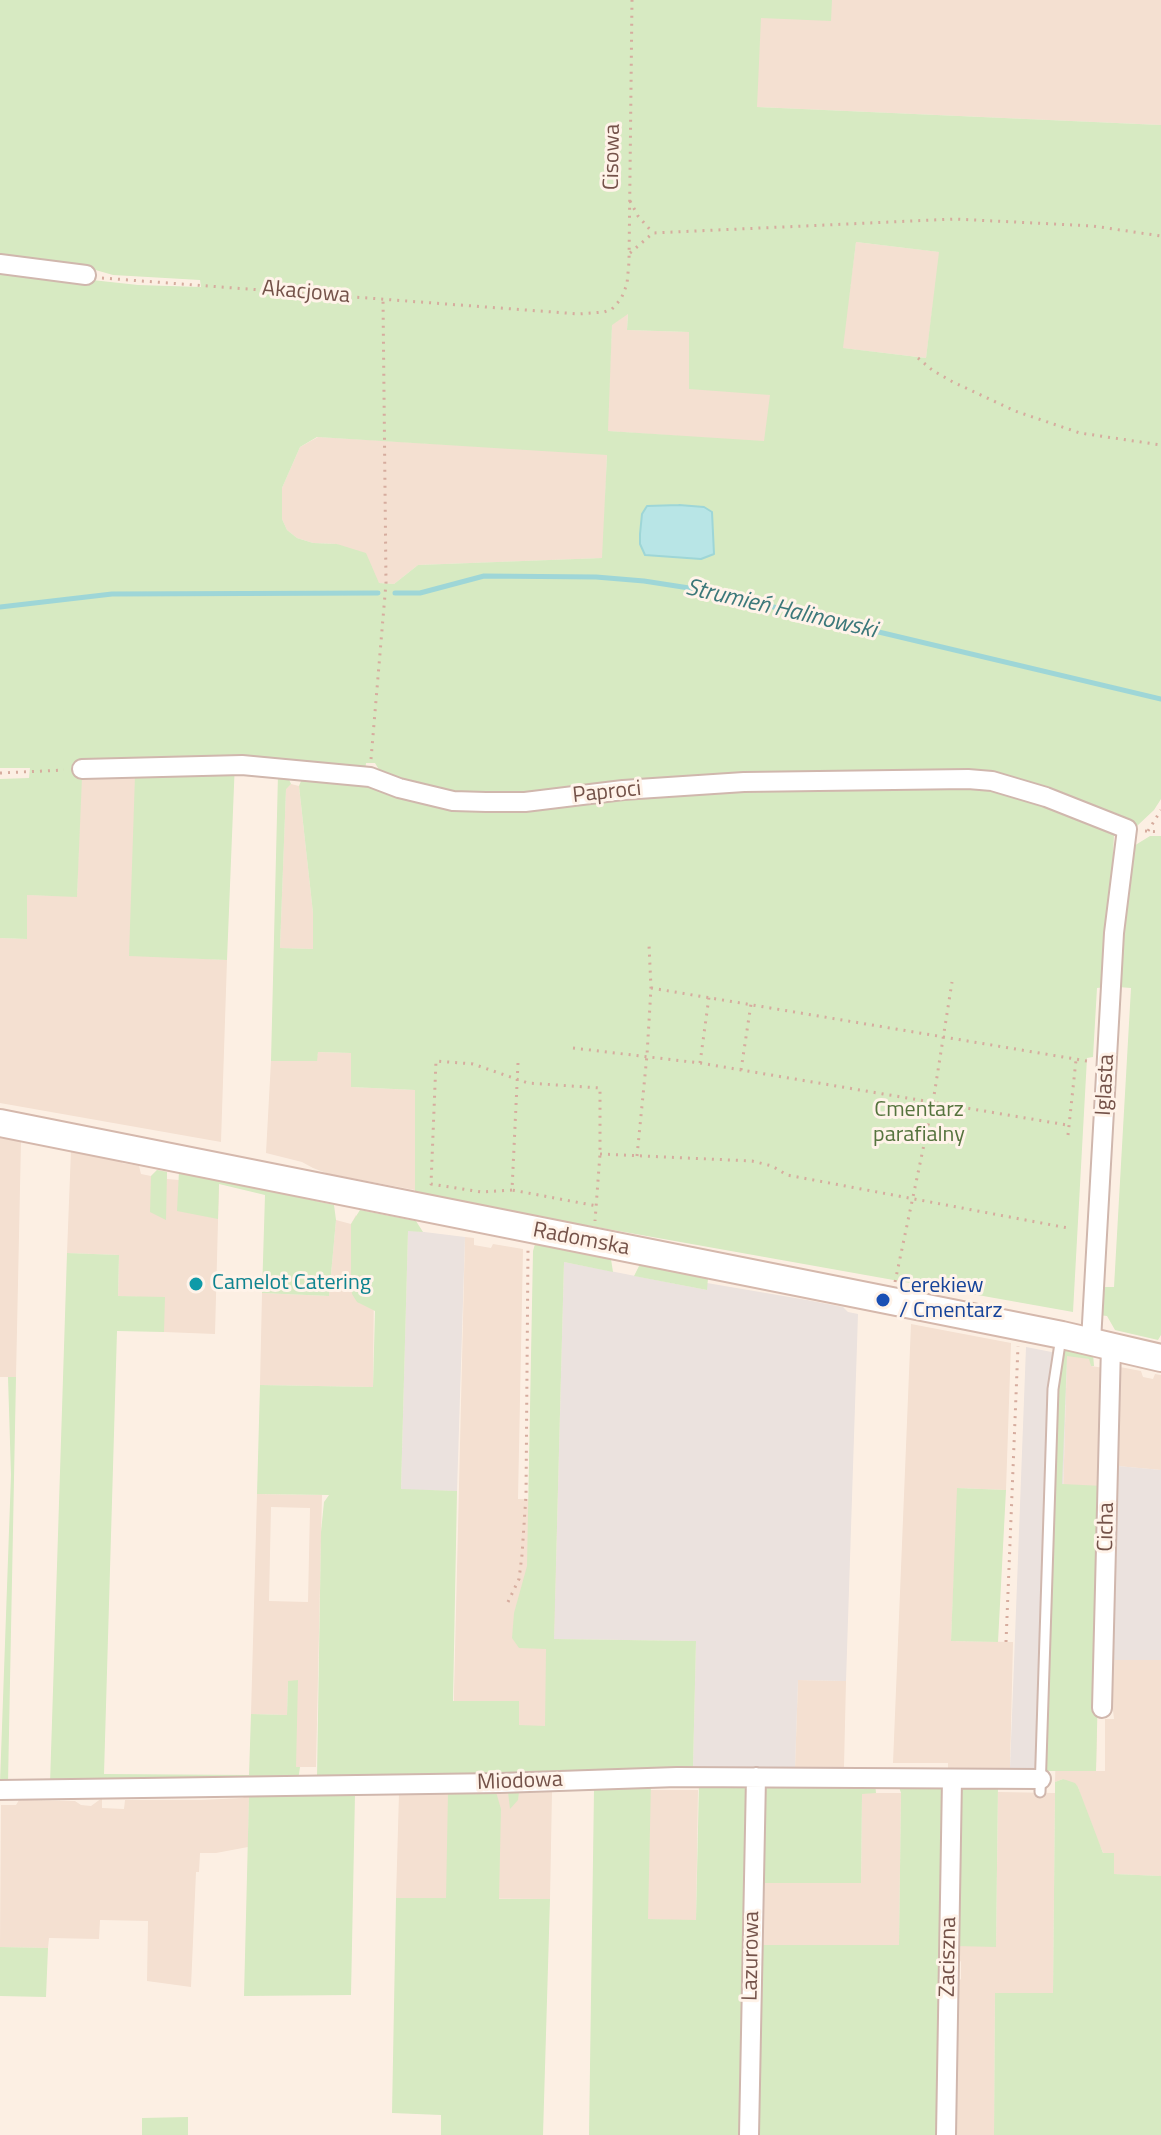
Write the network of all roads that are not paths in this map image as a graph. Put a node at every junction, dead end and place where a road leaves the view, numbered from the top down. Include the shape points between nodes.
1 (0, 264) edge
2 (86, 275) road end
3 (82, 769) road end
4 (1127, 829) joint
5 (0, 1123) edge
6 (1062, 1335) junction
7 (1101, 1344) junction
8 (1161, 1358) edge
9 (1102, 1708) dead end
10 (756, 1777) junction
11 (952, 1779) junction
12 (1040, 1786) joint
13 (0, 1790) edge
14 (749, 2135) edge
15 (946, 2135) edge

1 - 2 street
3 - 4 street, Paproci via 242,765 370,777 453,801 486,802 744,782 968,779 1046,797
4 - 7 street, Iglasta via 1114,933
5 - 6 street, Radomska
6 - 7 street, Radomska
6 - 12 lane via 1054,1372
7 - 8 street, Radomska
7 - 9 street, Cicha
10 - 11 street, Miodowa
10 - 13 street, Miodowa
10 - 14 street, Lazurowa
11 - 12 street, Miodowa
11 - 15 street, Zaciszna

